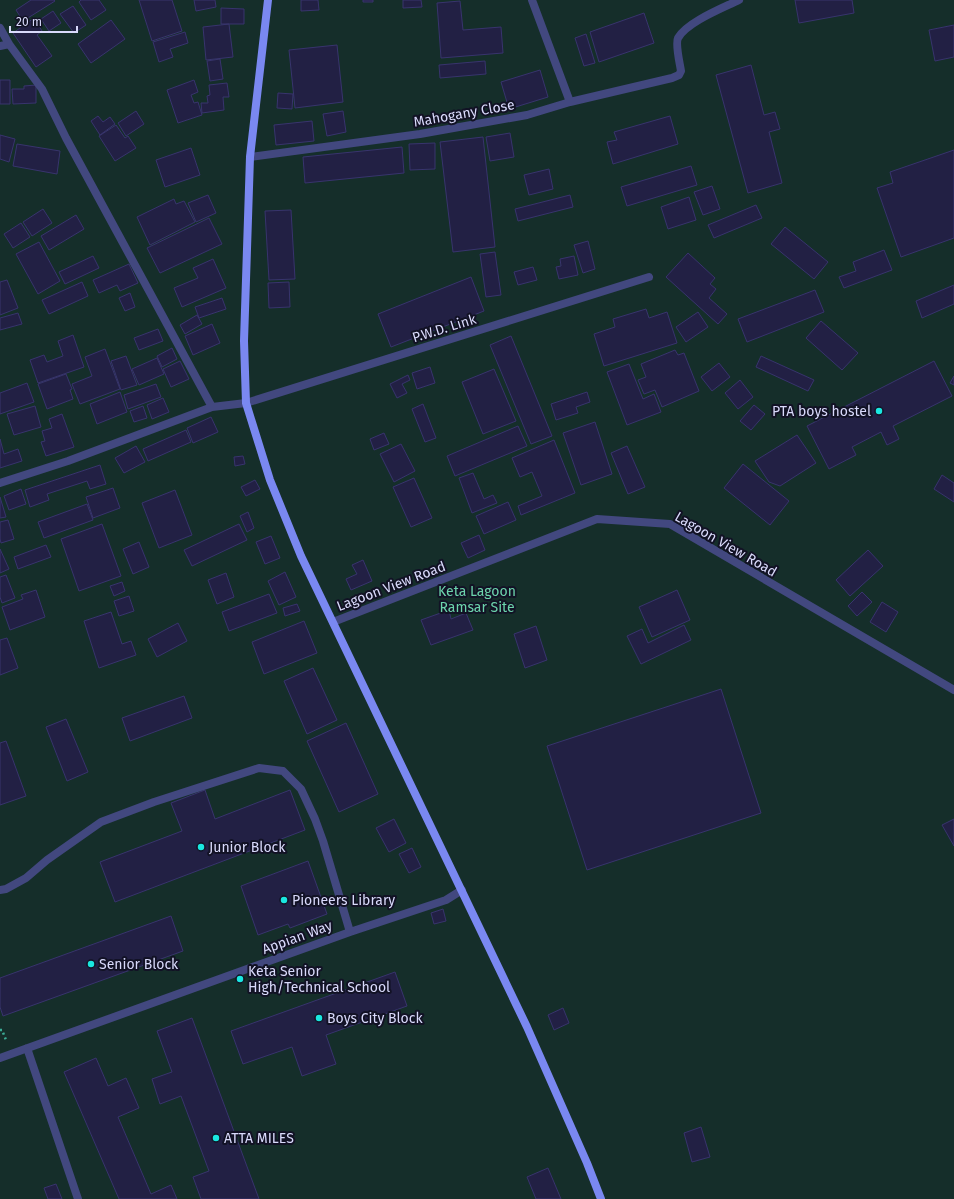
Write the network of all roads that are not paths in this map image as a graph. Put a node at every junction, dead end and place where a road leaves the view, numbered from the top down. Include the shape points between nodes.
1 (268, 0) edge
2 (532, 0) edge
3 (739, 0) edge
4 (0, 28) edge
5 (9, 44) junction
6 (0, 46) edge
7 (570, 102) junction
8 (250, 157) junction
9 (649, 277) dead end
10 (246, 403) junction
11 (212, 407) junction
12 (0, 483) edge
13 (333, 622) junction
14 (954, 690) edge
15 (0, 890) edge
16 (462, 890) junction
17 (350, 932) junction
18 (27, 1048) junction
19 (0, 1058) edge
20 (78, 1199) edge
21 (601, 1199) edge

1 - 8 main road
2 - 7 street
3 - 7 street, Mahogany Close via 693,23 679,37 679,75
4 - 5 street
5 - 6 street
5 - 11 street via 42,89
7 - 8 street, Mahogany Close via 527,115 420,134
8 - 10 main road via 244,342
9 - 10 street, P.W.D. Link
10 - 11 street, P.W.D. Link
10 - 13 main road via 270,480 301,556
11 - 12 street, P.W.D. Link via 68,461
13 - 14 street, Lagoon View Road via 597,519 670,524
13 - 16 main road
15 - 17 street via 26,878 100,822 258,768 283,771 300,789 315,819
16 - 17 street, Appian Way via 446,900
16 - 21 main road via 527,1027
17 - 18 street, Appian Way
18 - 19 street, Appian Way
18 - 20 street

